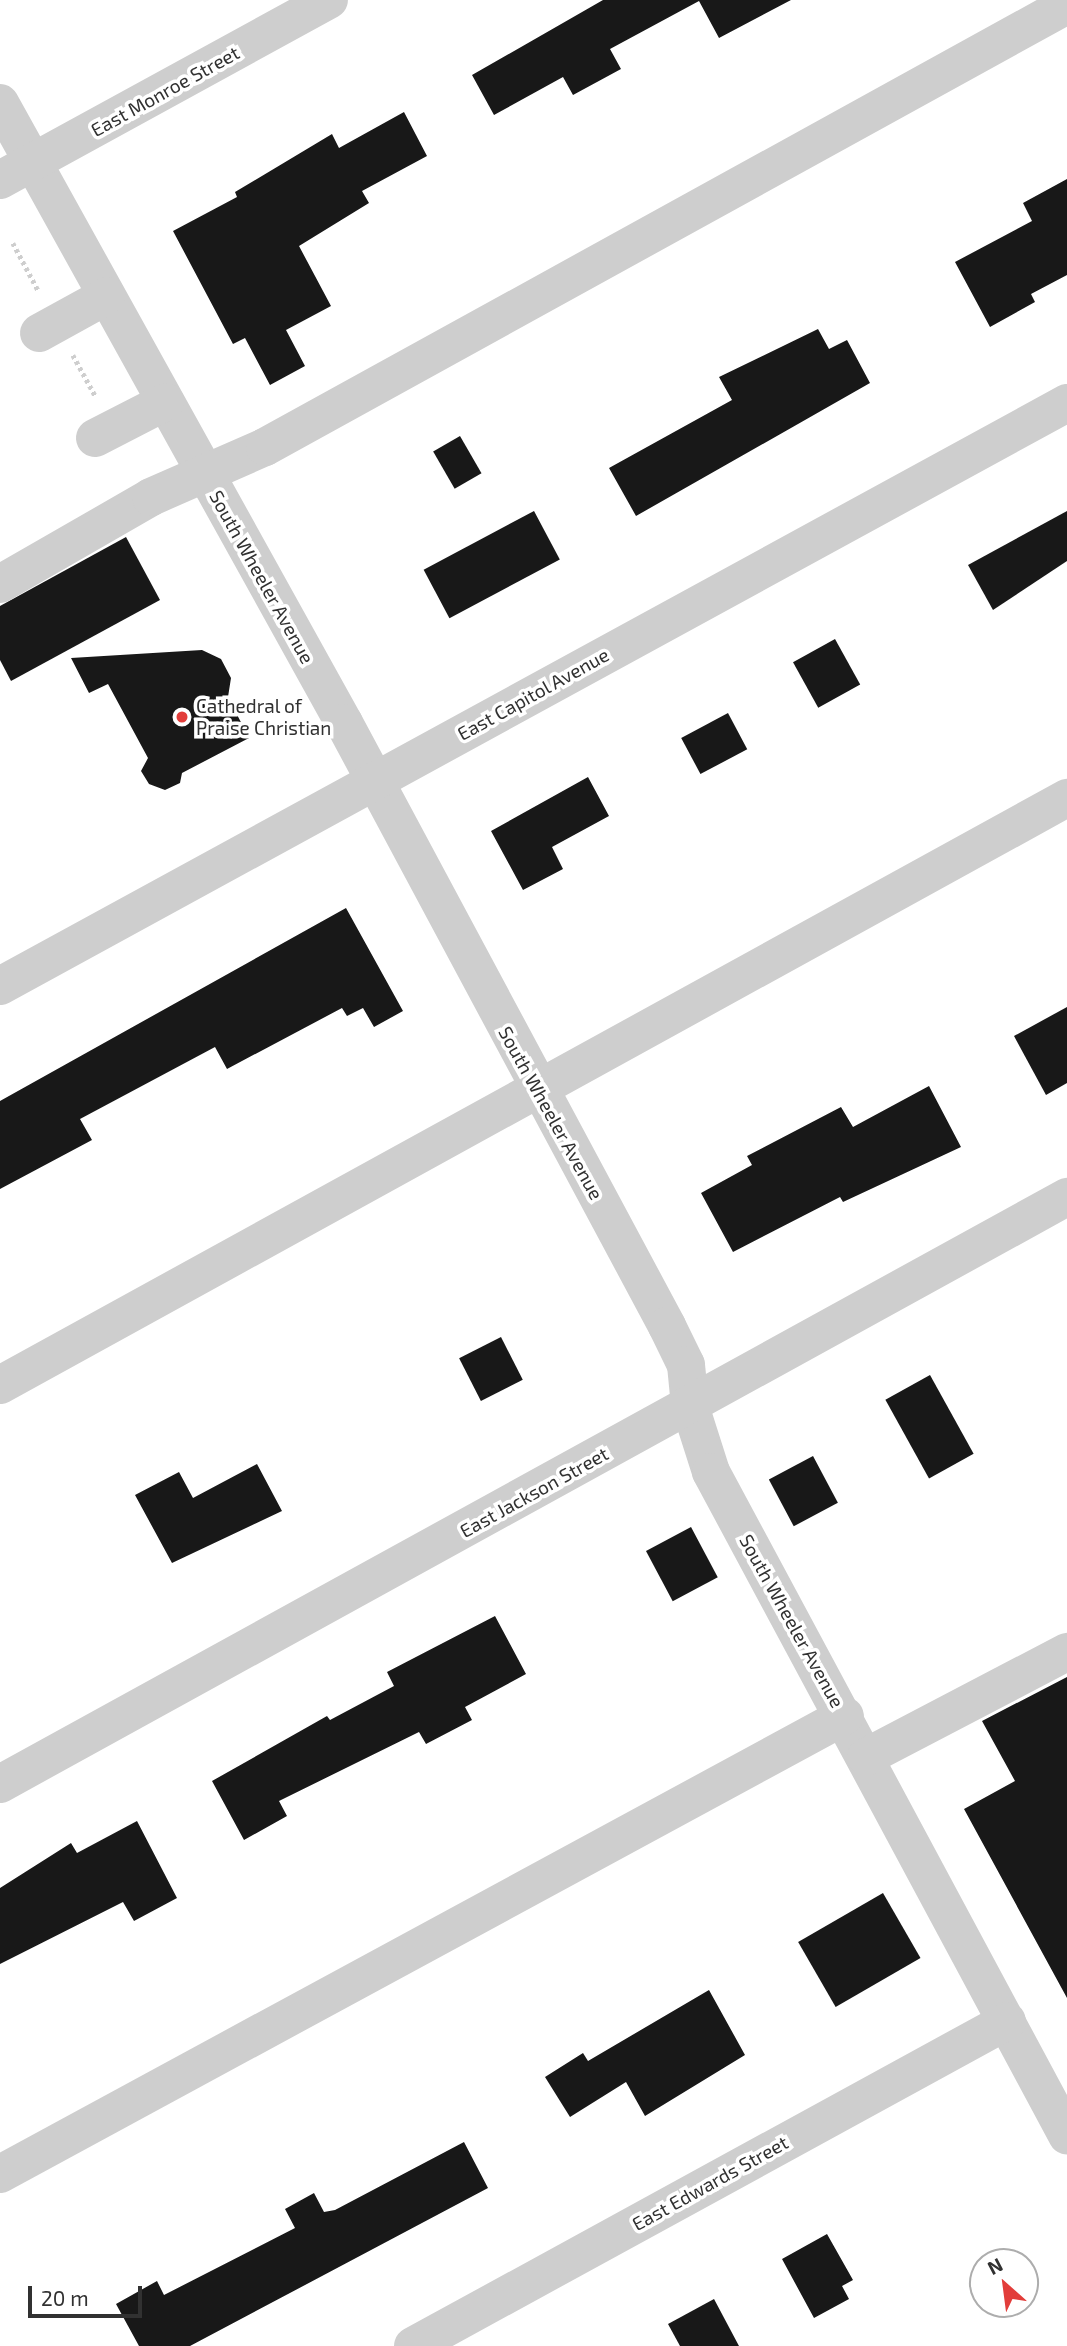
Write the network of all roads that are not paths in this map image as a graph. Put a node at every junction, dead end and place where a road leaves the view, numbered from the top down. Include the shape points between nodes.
1 (329, 0) edge
2 (1067, 5) edge
3 (0, 103) edge
4 (16, 171) edge
5 (106, 296) junction
6 (47, 328) road end
7 (164, 402) junction
8 (1067, 403) edge
9 (104, 433) road end
10 (205, 475) junction
11 (0, 584) edge
12 (375, 780) junction
13 (1067, 798) edge
14 (0, 986) edge
15 (537, 1090) junction
16 (1067, 1197) edge
17 (0, 1385) edge
18 (690, 1406) junction
19 (1067, 1653) edge
20 (845, 1716) junction
21 (866, 1757) junction
22 (0, 1784) edge
23 (1007, 2021) junction
24 (1067, 2136) edge
25 (0, 2174) edge
26 (413, 2346) edge

1 - 4 street, East Monroe Street
2 - 10 street
3 - 4 street, South Wheeler Avenue
4 - 5 street, South Wheeler Avenue
5 - 6 street
5 - 7 street, South Wheeler Avenue
7 - 9 street
7 - 10 street, South Wheeler Avenue
8 - 12 street, East Capitol Avenue
10 - 11 street via 151,497
10 - 12 street, South Wheeler Avenue
12 - 14 street, East Capitol Avenue
12 - 15 street, South Wheeler Avenue
13 - 15 street
15 - 17 street
15 - 18 street, South Wheeler Avenue via 674,1340 686,1365
16 - 18 street, East Jackson Street
18 - 20 street, South Wheeler Avenue via 710,1472
18 - 22 street, East Jackson Street
19 - 21 street
20 - 21 street, South Wheeler Avenue
20 - 25 street
21 - 23 street, South Wheeler Avenue
23 - 24 street, South Wheeler Avenue
23 - 26 street, East Edwards Street

